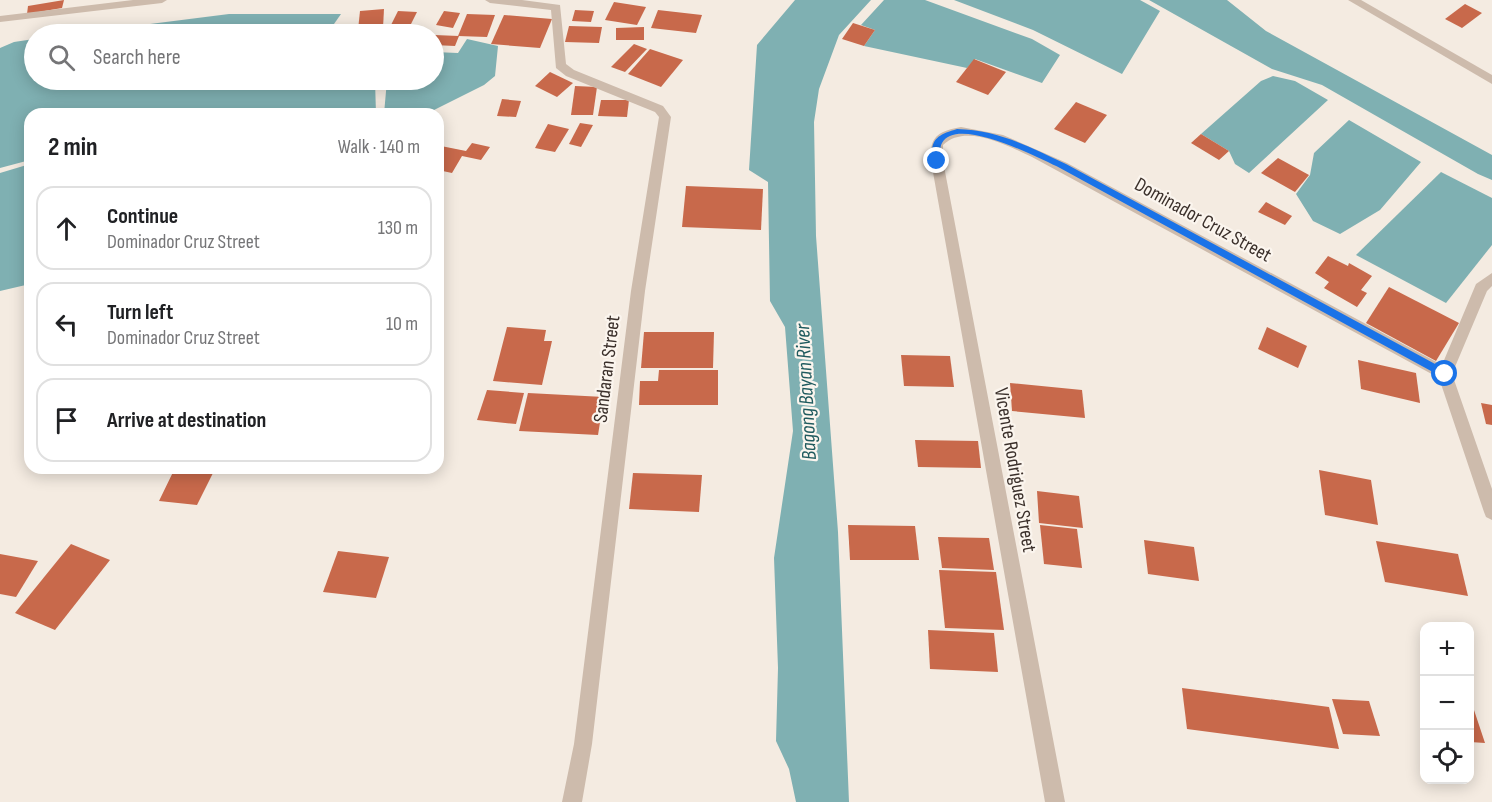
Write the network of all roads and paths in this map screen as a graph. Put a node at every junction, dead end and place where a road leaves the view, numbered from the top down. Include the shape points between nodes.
1 (162, 0) edge
2 (490, 0) edge
3 (1353, 0) edge
4 (559, 4) edge
5 (0, 19) edge
6 (1492, 80) edge
7 (936, 145) joint
8 (1492, 278) edge
9 (1445, 374) junction
10 (1492, 513) edge
11 (572, 802) edge
12 (1055, 802) edge

1 - 5 street
2 - 4 street
3 - 6 street
4 - 11 street, Sandaran Street via 560,65 570,73 659,109 665,117 638,291 583,744
7 - 9 street, Dominador Cruz Street via 942,137 957,132 982,133 1016,144
7 - 12 street, Vicente Rodriguez Street
8 - 9 street via 1481,288
9 - 10 street

